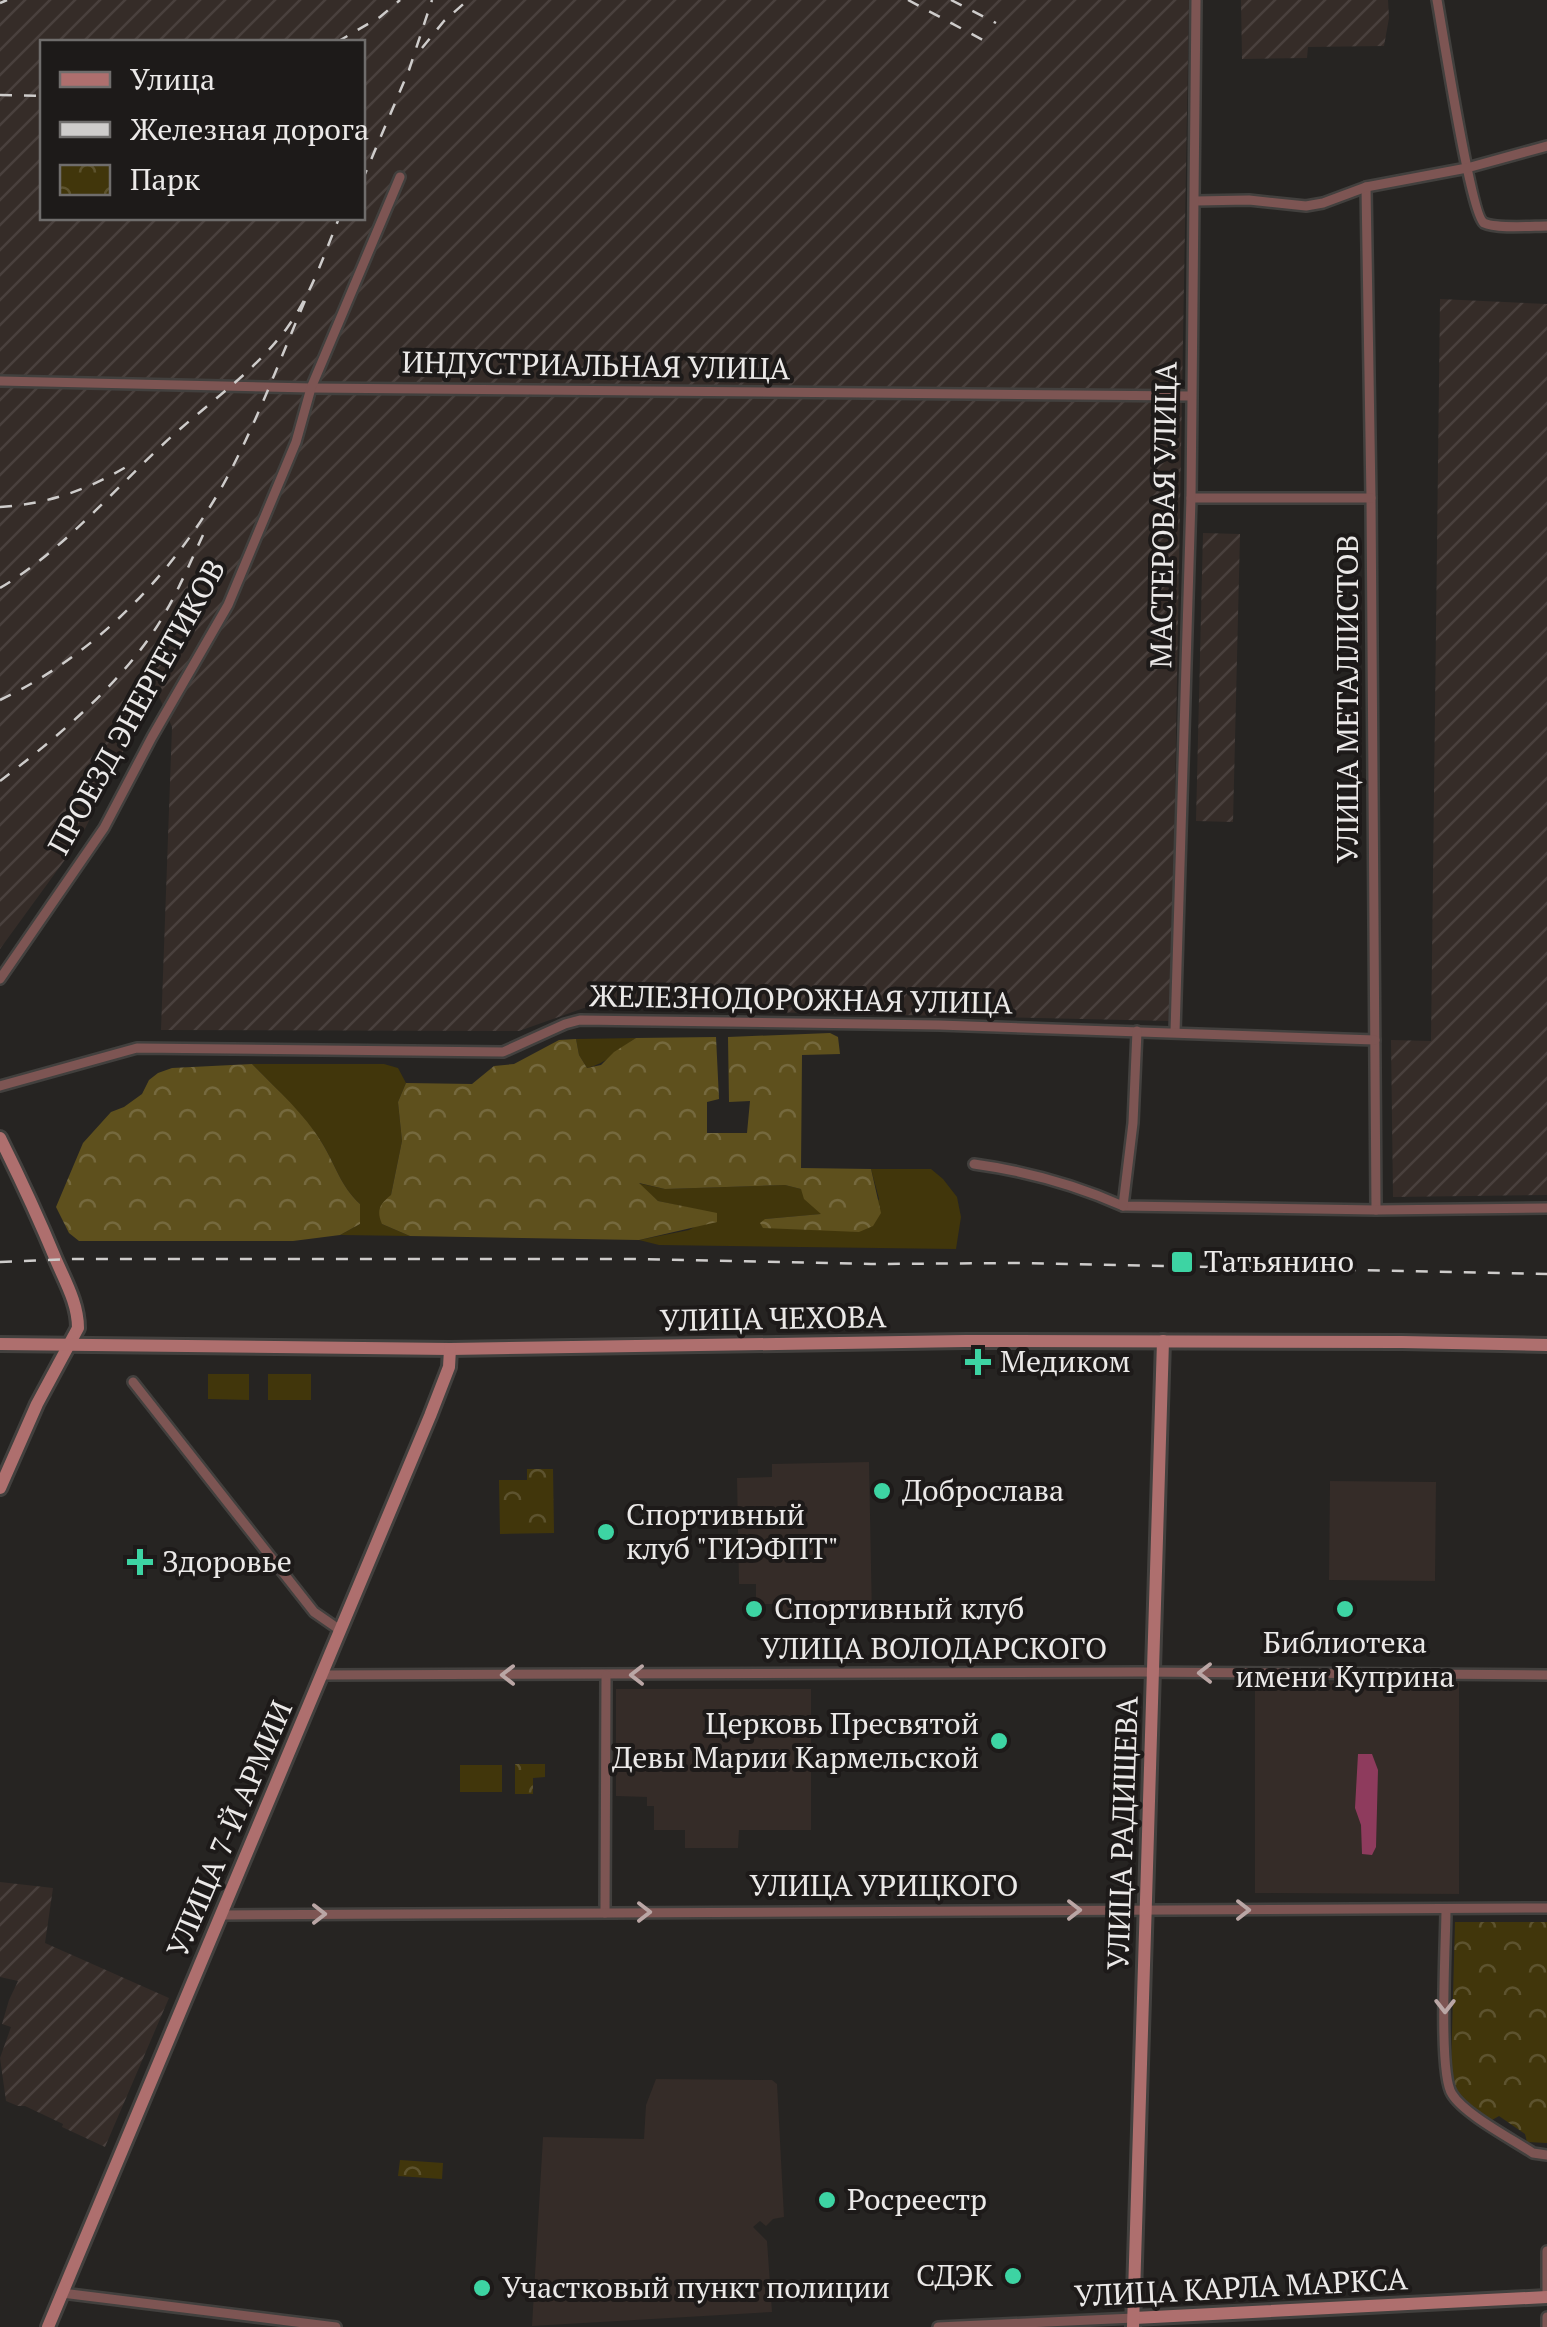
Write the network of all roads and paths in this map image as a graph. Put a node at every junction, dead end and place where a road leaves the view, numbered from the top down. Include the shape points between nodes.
1 (1196, 0) edge
2 (1437, 0) edge
3 (1547, 146) edge
4 (1467, 168) junction
5 (400, 178) dead end
6 (1366, 186) junction
7 (1196, 201) junction
8 (1547, 226) edge
9 (0, 381) edge
10 (311, 388) junction
11 (1191, 396) junction
12 (1191, 498) junction
13 (1371, 498) junction
14 (0, 979) edge
15 (1137, 1031) junction
16 (1175, 1032) junction
17 (1375, 1040) junction
18 (0, 1086) edge
19 (0, 1138) edge
20 (974, 1164) dead end
21 (1122, 1206) junction
22 (1547, 1208) edge
23 (1376, 1210) junction
24 (1163, 1341) junction
25 (0, 1344) edge
26 (69, 1344) junction
27 (1547, 1345) edge
28 (450, 1349) junction
29 (134, 1382) dead end
30 (0, 1488) edge
31 (340, 1630) junction
32 (1153, 1672) junction
33 (322, 1675) junction
34 (606, 1675) junction
35 (1547, 1675) edge
36 (1446, 1908) junction
37 (1547, 1908) edge
38 (1146, 1910) junction
39 (605, 1913) junction
40 (221, 1915) junction
41 (1547, 2155) edge
42 (1547, 2251) edge
43 (62, 2293) junction
44 (1547, 2301) edge
45 (1547, 2317) edge
46 (1134, 2322) edge
47 (48, 2327) edge
48 (336, 2327) edge
49 (938, 2327) edge
50 (1547, 2327) edge

1 - 7 street, МАСТЕРОВАЯ УЛИЦА
2 - 4 street
3 - 4 street
4 - 6 street
4 - 8 street via 1484,223
5 - 10 street, ПРОЕЗД ЭНЕРГЕТИКОВ
6 - 7 street via 1306,206
6 - 13 street, УЛИЦА МЕТАЛЛИСТОВ
7 - 11 street, МАСТЕРОВАЯ УЛИЦА
9 - 10 street, ИНДУСТРИАЛЬНАЯ УЛИЦА
10 - 11 street, ИНДУСТРИАЛЬНАЯ УЛИЦА
10 - 14 street, ПРОЕЗД ЭНЕРГЕТИКОВ via 296,442 228,605 104,828
11 - 12 street, МАСТЕРОВАЯ УЛИЦА
12 - 13 street
12 - 16 street, МАСТЕРОВАЯ УЛИЦА
13 - 17 street, УЛИЦА МЕТАЛЛИСТОВ
15 - 16 street, ЖЕЛЕЗНОДОРОЖНАЯ УЛИЦА
15 - 18 street, ЖЕЛЕЗНОДОРОЖНАЯ УЛИЦА via 580,1020 503,1052 137,1048
15 - 21 street
16 - 17 street, ЖЕЛЕЗНОДОРОЖНАЯ УЛИЦА
17 - 23 street, УЛИЦА МЕТАЛЛИСТОВ
19 - 26 street via 69,1290 78,1317
20 - 21 street
21 - 23 street
22 - 23 street
24 - 27 street, УЛИЦА ЧЕХОВА
24 - 28 street, УЛИЦА ЧЕХОВА
24 - 32 street, УЛИЦА РАДИЩЕВА
25 - 26 street, УЛИЦА ЧЕХОВА
26 - 28 street, УЛИЦА ЧЕХОВА
26 - 30 street
28 - 31 street, УЛИЦА 7-Й АРМИИ via 449,1368
29 - 31 street via 314,1612
31 - 33 street, УЛИЦА 7-Й АРМИИ
32 -> 34 street, УЛИЦА ВОЛОДАРСКОГО
35 -> 32 street, УЛИЦА ВОЛОДАРСКОГО
32 - 38 street, УЛИЦА РАДИЩЕВА
34 -> 33 street, УЛИЦА ВОЛОДАРСКОГО
33 - 40 street, УЛИЦА 7-Й АРМИИ
34 - 39 street
36 - 37 street, УЛИЦА УРИЦКОГО
38 -> 36 street, УЛИЦА УРИЦКОГО
36 -> 41 street via 1448,2086 1460,2104 1533,2153
39 -> 38 street, УЛИЦА УРИЦКОГО
38 - 46 street, УЛИЦА РАДИЩЕВА
40 -> 39 street, УЛИЦА УРИЦКОГО
40 - 43 street, УЛИЦА 7-Й АРМИИ
42 - 44 street
43 - 47 street, УЛИЦА 7-Й АРМИИ
43 - 48 street
44 - 46 street, УЛИЦА КАРЛА МАРКСА
45 - 50 street
46 - 49 street, УЛИЦА КАРЛА МАРКСА

